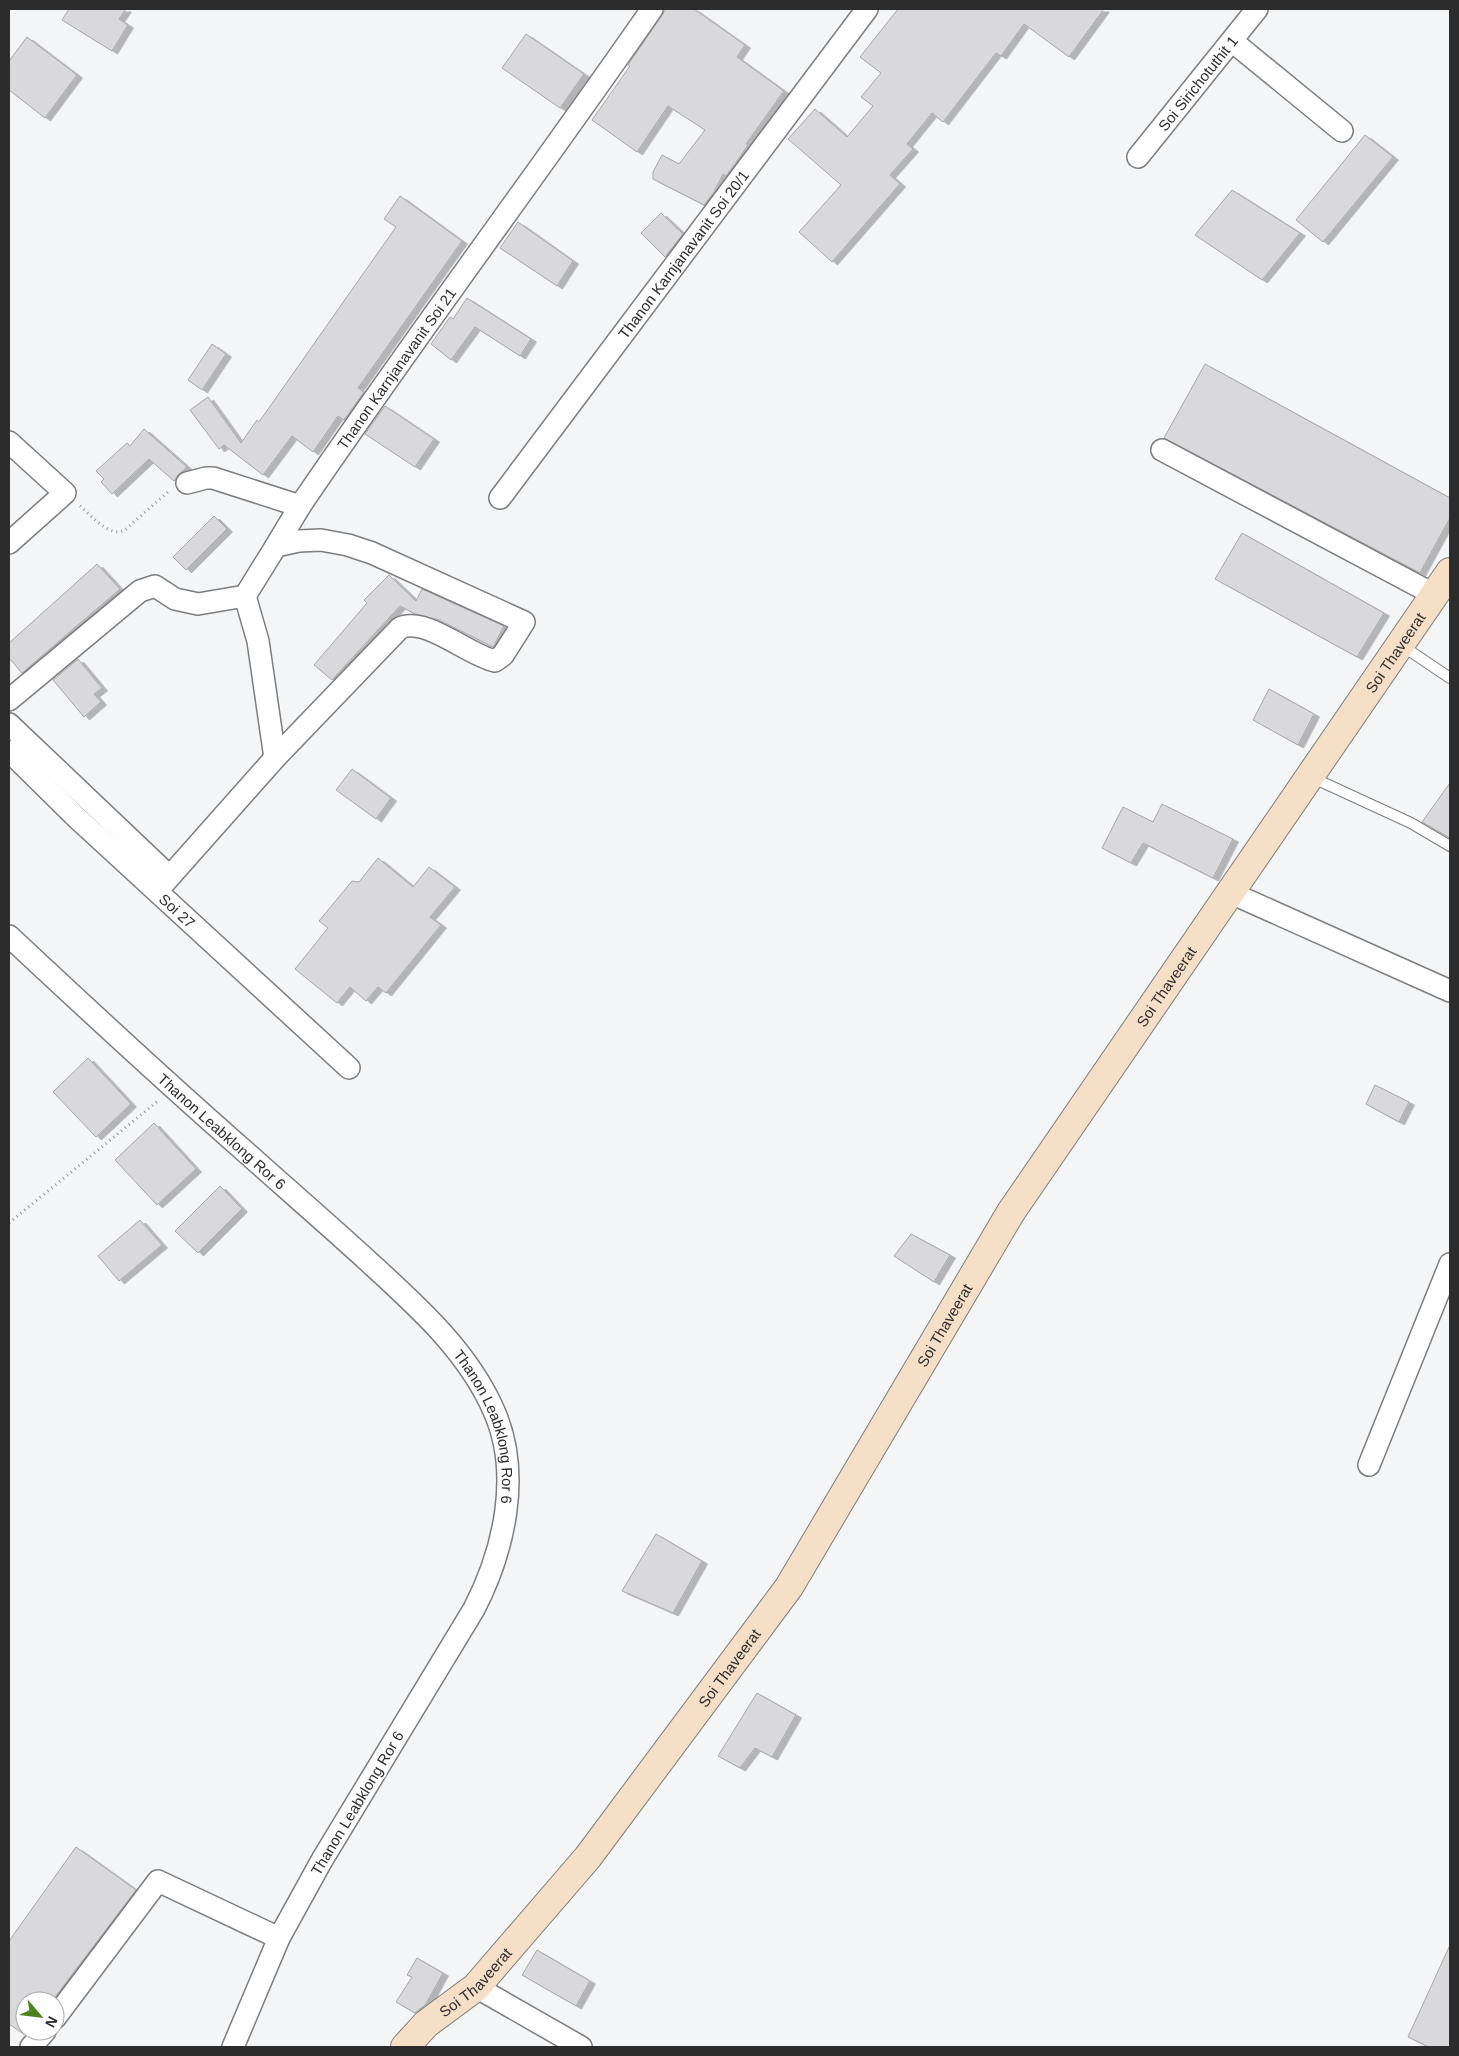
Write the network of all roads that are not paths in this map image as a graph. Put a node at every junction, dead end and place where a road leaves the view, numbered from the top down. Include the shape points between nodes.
1 (652, 9) edge
2 (867, 9) edge
3 (1258, 9) edge
4 (1232, 41) junction
5 (1342, 131) dead end
6 (1138, 157) dead end
7 (9, 442) edge
8 (1162, 450) dead end
9 (187, 483) road end
10 (500, 498) dead end
11 (300, 506) junction
12 (9, 543) edge
13 (276, 546) junction
14 (1450, 572) edge
15 (1435, 595) junction
16 (245, 596) junction
17 (1401, 645) junction
18 (1450, 678) edge
19 (9, 700) edge
20 (9, 724) edge
21 (9, 751) edge
22 (275, 758) junction
23 (1311, 777) junction
24 (1450, 846) edge
25 (163, 883) junction
26 (1231, 893) junction
27 (9, 936) edge
28 (1450, 991) edge
29 (349, 1068) dead end
30 (1450, 1264) edge
31 (1369, 1465) dead end
32 (279, 1938) junction
33 (476, 1987) junction
34 (65, 2005) edge
35 (233, 2047) edge
36 (404, 2047) edge
37 (581, 2047) edge

1 - 11 street, Thanon Karnjanavanit Soi 21 via 379,390
2 - 10 street, Thanon Karnjanavanit Soi 20/1
3 - 4 street, Soi Sirichotuthit 1
4 - 5 street
4 - 6 street, Soi Sirichotuthit 1
7 - 12 street via 65,493
8 - 15 street
9 - 11 street via 213,478
11 - 13 street, Thanon Karnjanavanit Soi 21
13 - 16 street, Thanon Karnjanavanit Soi 21
13 - 22 street via 321,540 348,545 524,622 503,655 495,661 425,628 410,625 400,628
14 - 15 street, Soi Thaveerat
15 - 17 street, Soi Thaveerat
16 - 19 street via 198,604 175,599 155,586 148,587
16 - 22 street via 258,641
17 - 18 lane
17 - 23 street, Soi Thaveerat
20 - 25 street
21 - 25 street, Soi 27 via 77,818
22 - 25 street
23 - 24 lane via 1411,823
23 - 26 street, Soi Thaveerat
25 - 29 street, Soi 27
26 - 28 street
26 - 33 street, Soi Thaveerat via 1011,1212 789,1587 588,1857
27 - 32 street, Thanon Leabklong Ror 6 via 173,1088 390,1281 455,1347 477,1378 495,1413 506,1461 507,1501 486,1586
30 - 31 street
32 - 34 street via 158,1881
32 - 35 street, Thanon Leabklong Ror 6
33 - 36 street, Soi Thaveerat via 426,2024
33 - 37 street

